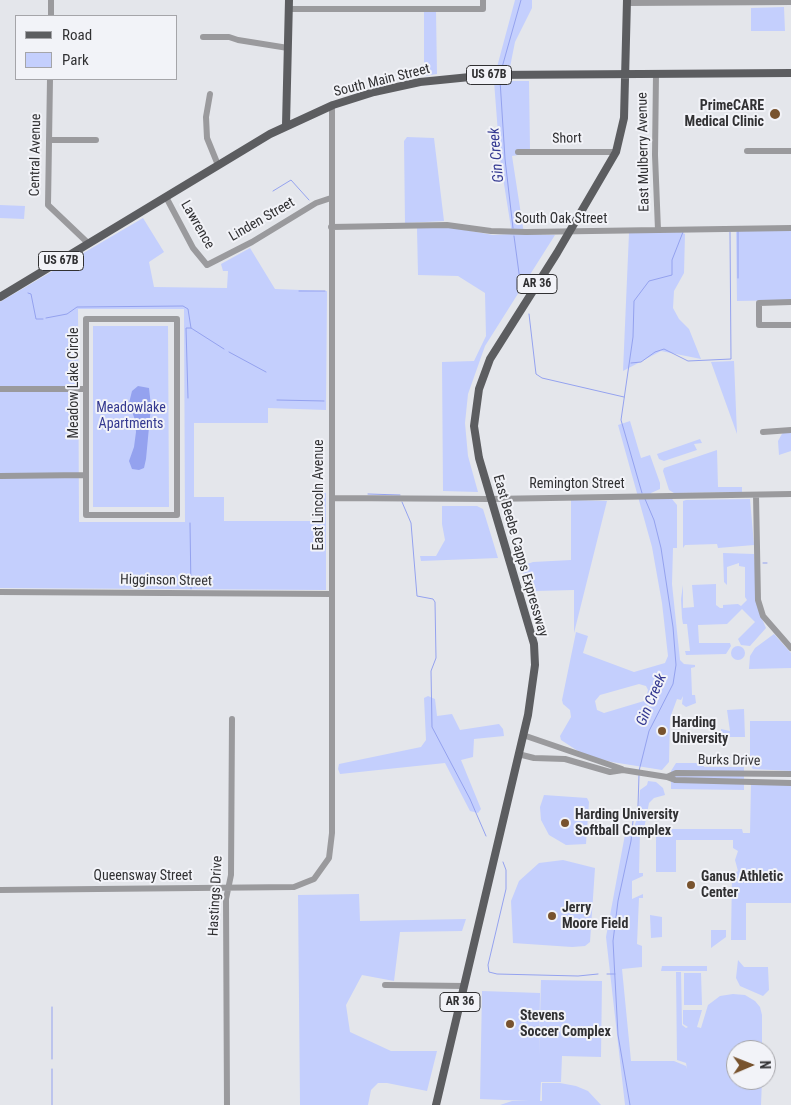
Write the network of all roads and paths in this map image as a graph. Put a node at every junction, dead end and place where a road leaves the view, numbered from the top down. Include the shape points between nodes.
1 (51, 0) edge
2 (289, 0) edge
3 (371, 0) edge
4 (483, 0) edge
5 (626, 2) edge
6 (643, 2) edge
7 (791, 2) edge
8 (289, 9) junction
9 (371, 9) junction
10 (51, 15) edge
11 (203, 37) dead end
12 (288, 48) junction
13 (626, 73) junction
14 (791, 73) edge
15 (656, 74) junction
16 (50, 80) edge
17 (210, 94) dead end
18 (332, 105) junction
19 (286, 125) junction
20 (49, 140) junction
21 (96, 140) dead end
22 (791, 150) edge
23 (747, 151) dead end
24 (518, 152) dead end
25 (616, 152) junction
26 (218, 165) junction
27 (166, 197) junction
28 (331, 198) junction
29 (331, 227) junction
30 (791, 228) edge
31 (658, 230) junction
32 (570, 232) junction
33 (89, 244) junction
34 (207, 265) joint
35 (0, 297) edge
36 (791, 302) edge
37 (791, 325) edge
38 (0, 389) edge
39 (86, 389) junction
40 (791, 430) edge
41 (763, 432) dead end
42 (86, 475) junction
43 (0, 476) edge
44 (791, 494) edge
45 (756, 495) junction
46 (332, 498) junction
47 (490, 499) junction
48 (0, 592) edge
49 (332, 594) junction
50 (791, 648) edge
51 (232, 719) dead end
52 (523, 735) junction
53 (518, 754) junction
54 (623, 770) junction
55 (791, 774) edge
56 (667, 777) junction
57 (791, 783) edge
58 (314, 880) joint
59 (228, 888) junction
60 (0, 890) edge
61 (385, 985) dead end
62 (464, 986) junction
63 (227, 1105) edge
64 (436, 1105) edge

1 - 10 street
2 - 8 main road
3 - 9 street
4 - 9 street via 483,8
5 - 6 street
5 - 13 main road, AR 36
6 - 7 street
8 - 9 street
8 - 12 main road
11 - 12 street via 229,37
12 - 19 main road
13 - 15 main road, South Main Street / US 67B
13 - 18 main road, South Main Street / US 67B via 457,77 404,85
13 - 25 main road, East Beebe Capps Expressway / AR 36 via 624,118
14 - 15 main road, South Main Street / US 67B
15 - 31 street, East Mulberry Avenue
16 - 20 street, Central Avenue
17 - 26 street via 206,117 208,138
18 - 19 main road, South Main Street / US 67B
18 - 28 street, East Lincoln Avenue
19 - 26 main road, South Main Street / US 67B
20 - 21 street
20 - 33 street, Central Avenue via 48,205
22 - 23 street
24 - 25 street, Short
25 - 32 main road, East Beebe Capps Expressway / AR 36
26 - 27 main road, South Main Street / US 67B
27 - 33 main road, South Main Street / US 67B
27 - 34 street, Lawrence via 193,248
28 - 29 street, East Lincoln Avenue
28 - 34 street, Linden Street via 316,203
29 - 32 street, South Oak Street via 447,225 491,231
29 - 46 street, East Lincoln Avenue
30 - 31 street, South Oak Street
31 - 32 street, South Oak Street
32 - 47 main road, East Beebe Capps Expressway / AR 36 via 490,358 478,389 474,426
33 - 35 main road, South Main Street / US 67B
36 - 37 street via 759,303 759,325
38 - 39 street
39 - 42 street, Meadow Lake Circle
39 - 42 street, Meadow Lake Circle via 86,319 177,319 177,515 86,515
40 - 41 street
42 - 43 street
44 - 45 street, Remington Street
45 - 47 street, Remington Street
45 - 50 street via 758,600 763,616
46 - 47 street, Remington Street
46 - 49 street, East Lincoln Avenue
47 - 52 main road, East Beebe Capps Expressway / AR 36 via 534,644 534,685
48 - 49 street, Higginson Street
49 - 58 street, East Lincoln Avenue via 332,847 330,858
51 - 59 street, Hastings Drive via 231,875
52 - 53 main road, East Beebe Capps Expressway / AR 36
52 - 54 street, Burks Drive
53 - 54 street, Burks Drive via 565,759 610,772
53 - 62 main road, East Beebe Capps Expressway / AR 36
54 - 56 street, Burks Drive
55 - 56 street, Burks Drive via 676,773
56 - 57 street, Burks Drive via 675,780
58 - 59 street, Queensway Street via 294,887
59 - 60 street, Queensway Street
59 - 63 street, Hastings Drive
61 - 62 street
62 - 64 main road, East Beebe Capps Expressway / AR 36

